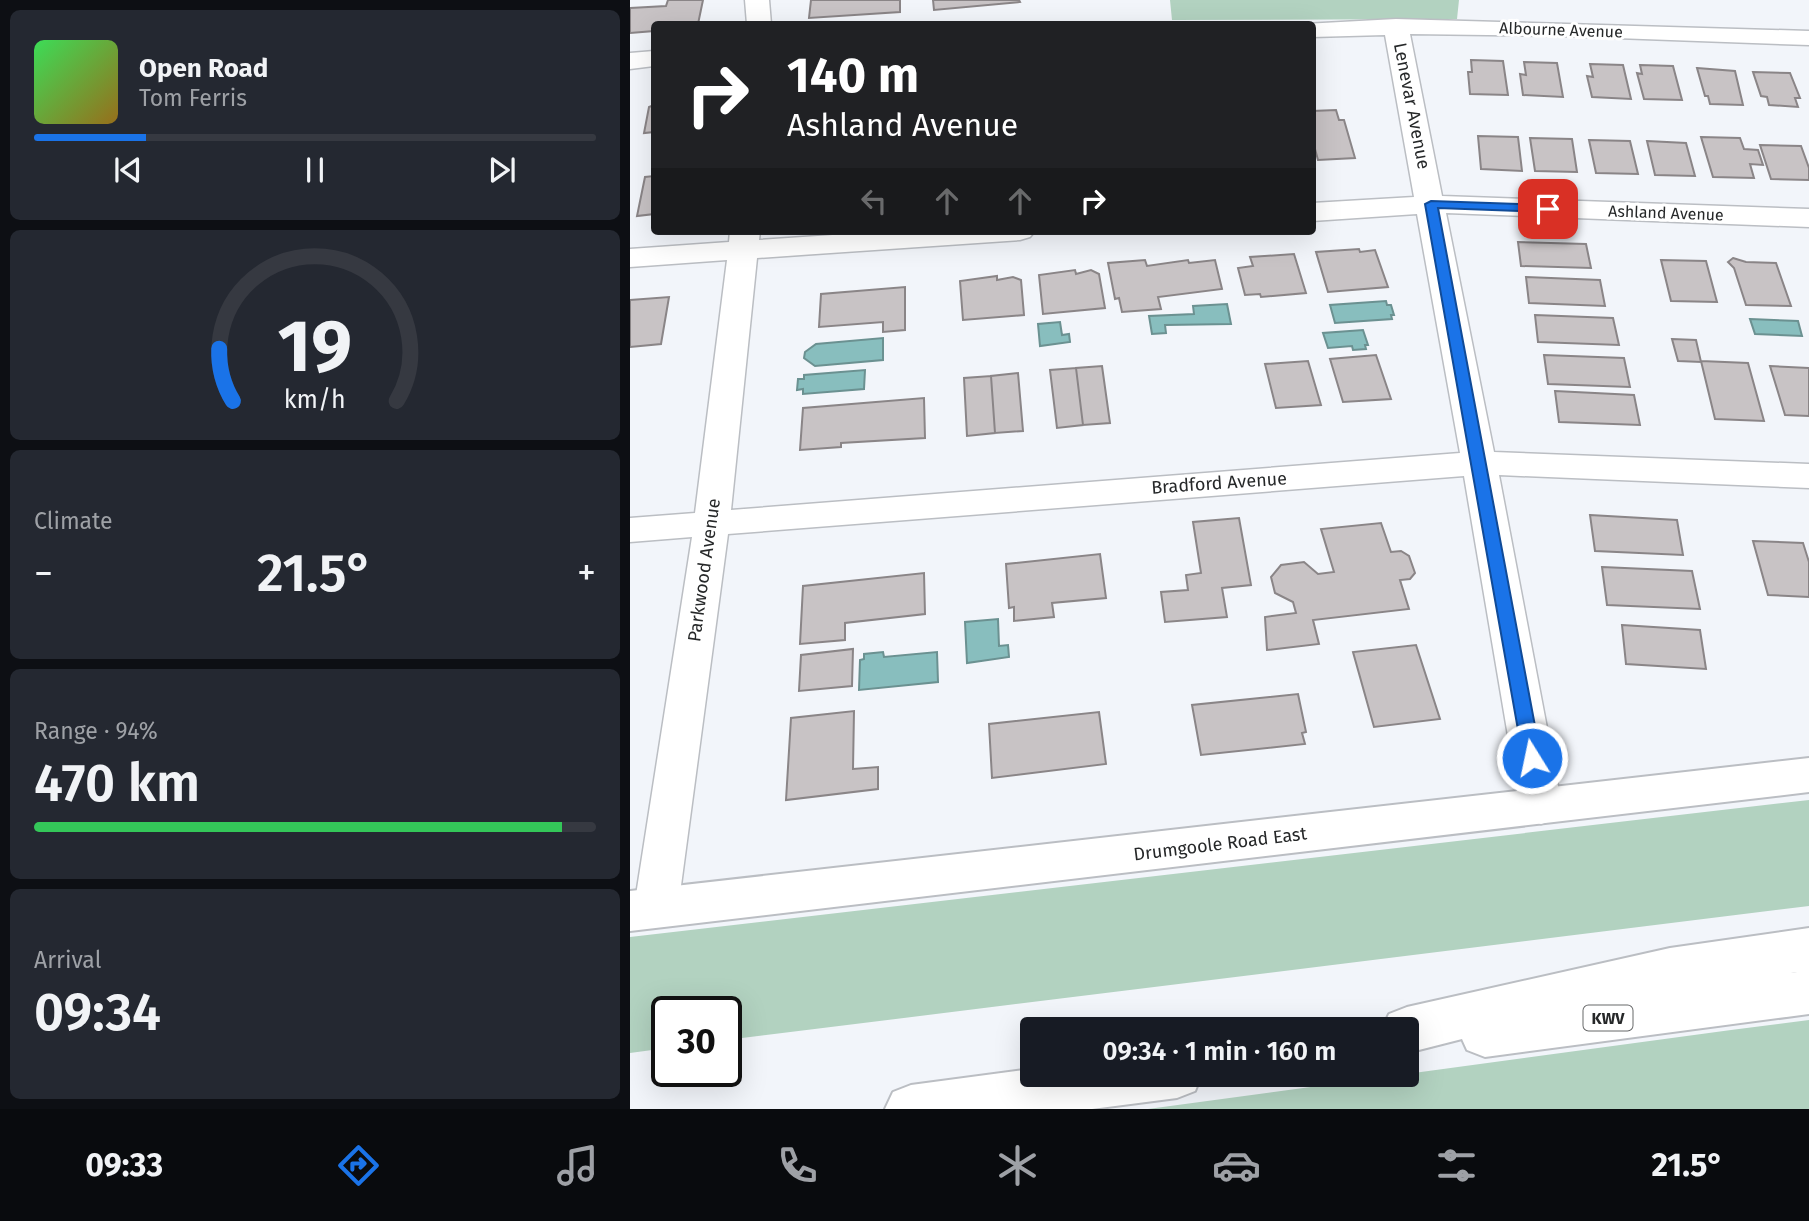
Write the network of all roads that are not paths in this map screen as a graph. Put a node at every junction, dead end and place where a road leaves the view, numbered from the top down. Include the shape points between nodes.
1 (757, 0) edge
2 (759, 21) edge
3 (1396, 26) junction
4 (1316, 30) edge
5 (1809, 38) edge
6 (651, 59) edge
7 (630, 61) edge
8 (1431, 204) junction
9 (1316, 212) edge
10 (1809, 218) edge
11 (897, 235) edge
12 (744, 240) edge
13 (630, 258) edge
14 (1479, 463) junction
15 (1809, 476) edge
16 (712, 522) junction
17 (630, 530) edge
18 (1809, 775) edge
19 (1541, 807) junction
20 (643, 910) edge
21 (1809, 949) edge
22 (1809, 992) edge
23 (1419, 1027) edge
24 (1419, 1043) edge
25 (1078, 1087) edge
26 (911, 1109) edge

1 - 2 street
3 - 4 street, Albourne Avenue
3 - 5 street, Albourne Avenue
3 - 8 street, Lenevar Avenue
6 - 7 street
8 - 9 street, Ashland Avenue
8 - 10 street, Ashland Avenue
8 - 14 street, Lenevar Avenue
11 - 12 street
12 - 13 street
12 - 16 street, Parkwood Avenue
14 - 15 street, Bradford Avenue
14 - 16 street, Bradford Avenue
14 - 19 street, Lenevar Avenue
16 - 17 street, Bradford Avenue
16 - 20 street, Parkwood Avenue
18 - 19 main road, Drumgoole Road East
19 - 20 main road, Drumgoole Road East
21 - 23 main road via 1670,969
22 - 24 main road, KWV
25 - 26 main road

